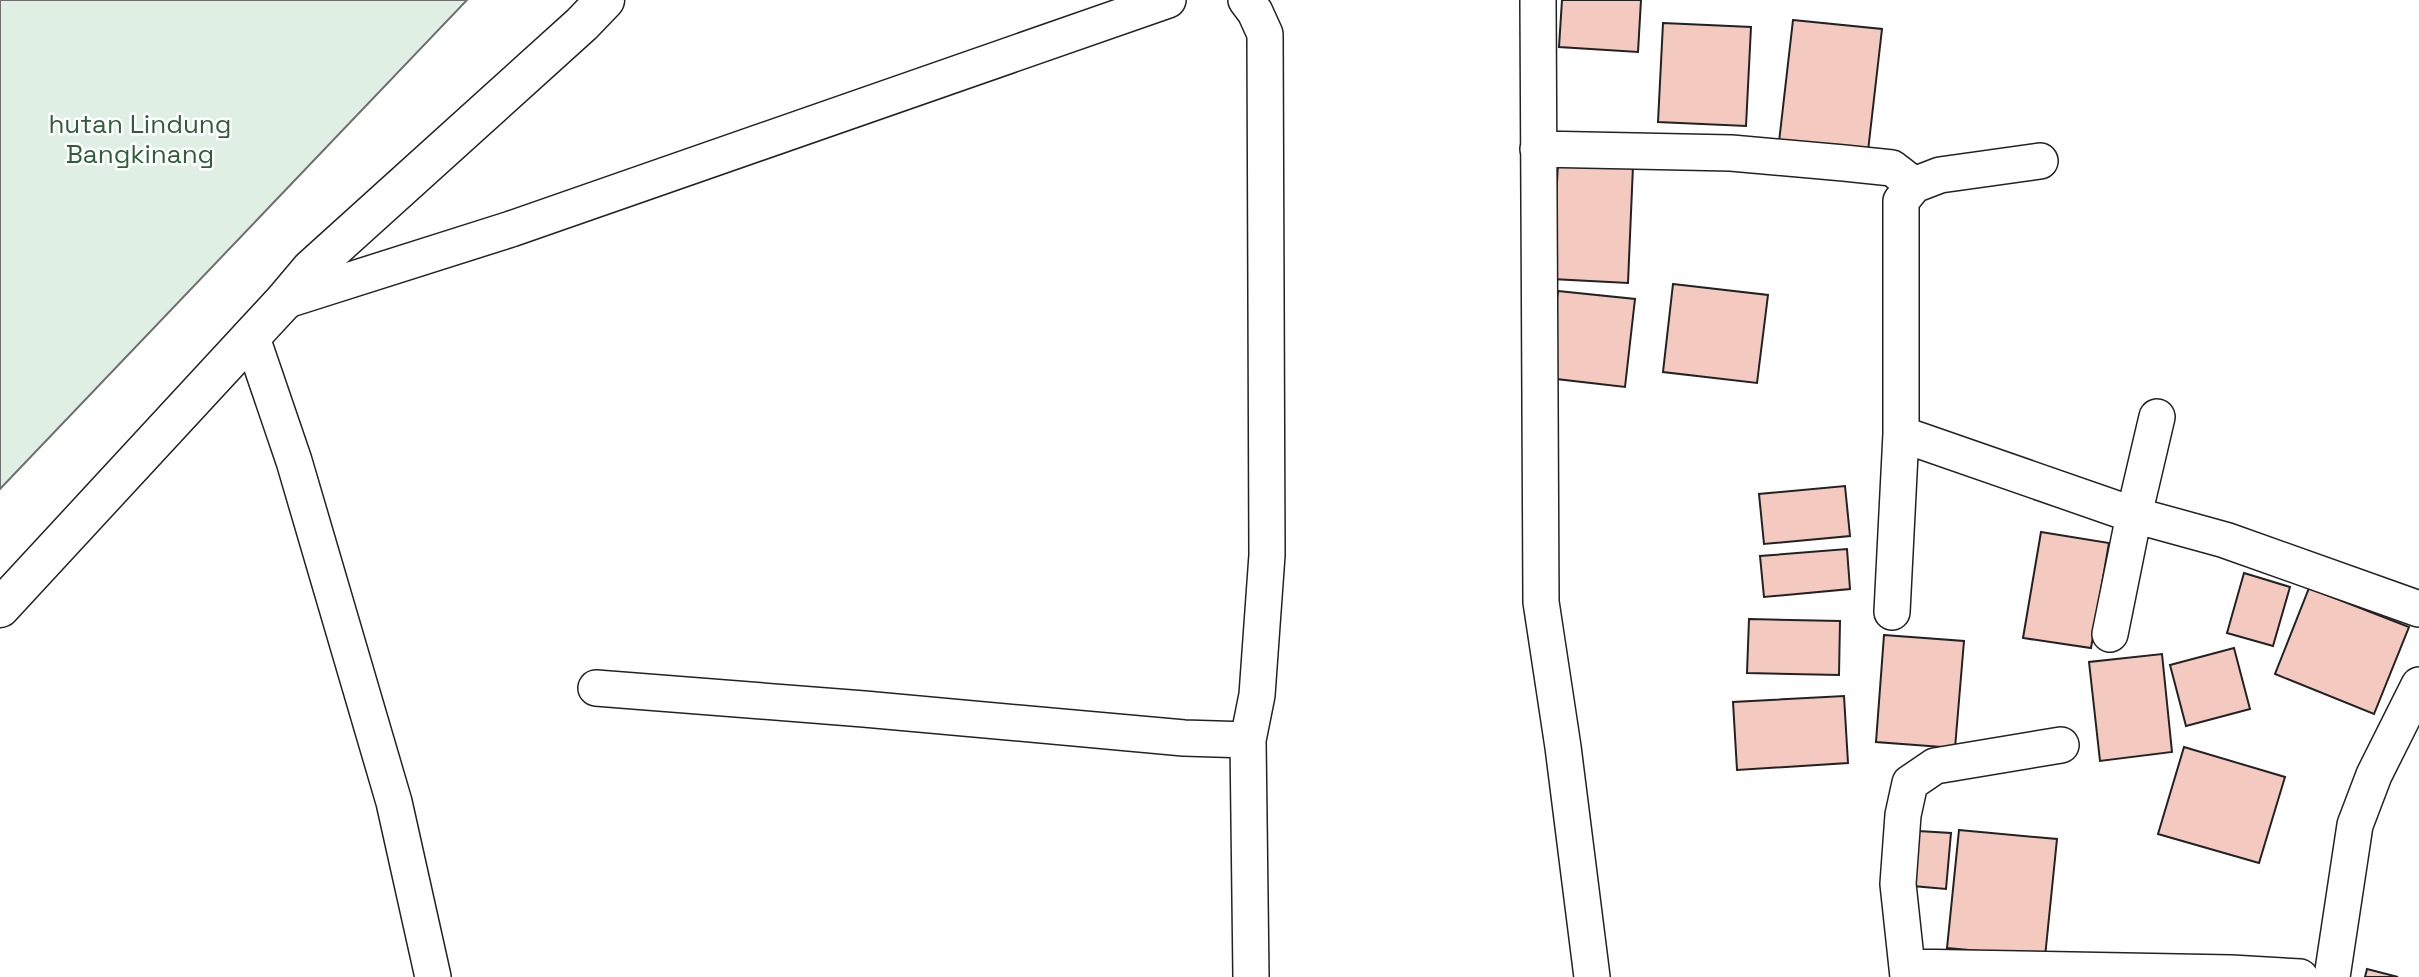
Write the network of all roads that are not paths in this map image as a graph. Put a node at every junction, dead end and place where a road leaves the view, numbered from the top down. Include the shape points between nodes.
1 (604, 0) edge
2 (1168, 0) edge
3 (1246, 0) edge
4 (1538, 0) edge
5 (1538, 149) junction
6 (2040, 162) dead end
7 (1914, 185) junction
8 (284, 301) junction
9 (251, 335) junction
10 (2157, 417) dead end
11 (1901, 434) junction
12 (2134, 515) junction
13 (0, 608) edge
14 (2419, 609) edge
15 (1892, 612) dead end
16 (2110, 634) dead end
17 (2419, 685) edge
18 (596, 688) dead end
19 (1248, 740) junction
20 (2061, 745) dead end
21 (1908, 972) edge
22 (433, 977) edge
23 (1251, 977) edge
24 (1592, 977) edge
25 (2300, 977) edge
26 (2332, 977) edge

1 - 8 street via 312,269
2 - 8 street via 511,229
3 - 19 street via 1265,34 1267,527 1257,695
4 - 5 street
5 - 7 street via 1731,153 1819,161 1892,169
5 - 24 street via 1541,602
6 - 7 street via 1940,175
7 - 11 street via 1901,201
8 - 9 street
9 - 13 street
9 - 22 street via 294,461 394,802
10 - 12 street
11 - 12 street
11 - 15 street
12 - 14 street via 2225,540
12 - 16 street
17 - 26 street via 2374,775 2355,825
18 - 19 street
19 - 23 street
20 - 21 street via 1935,766 1910,783 1898,884
21 - 25 street

